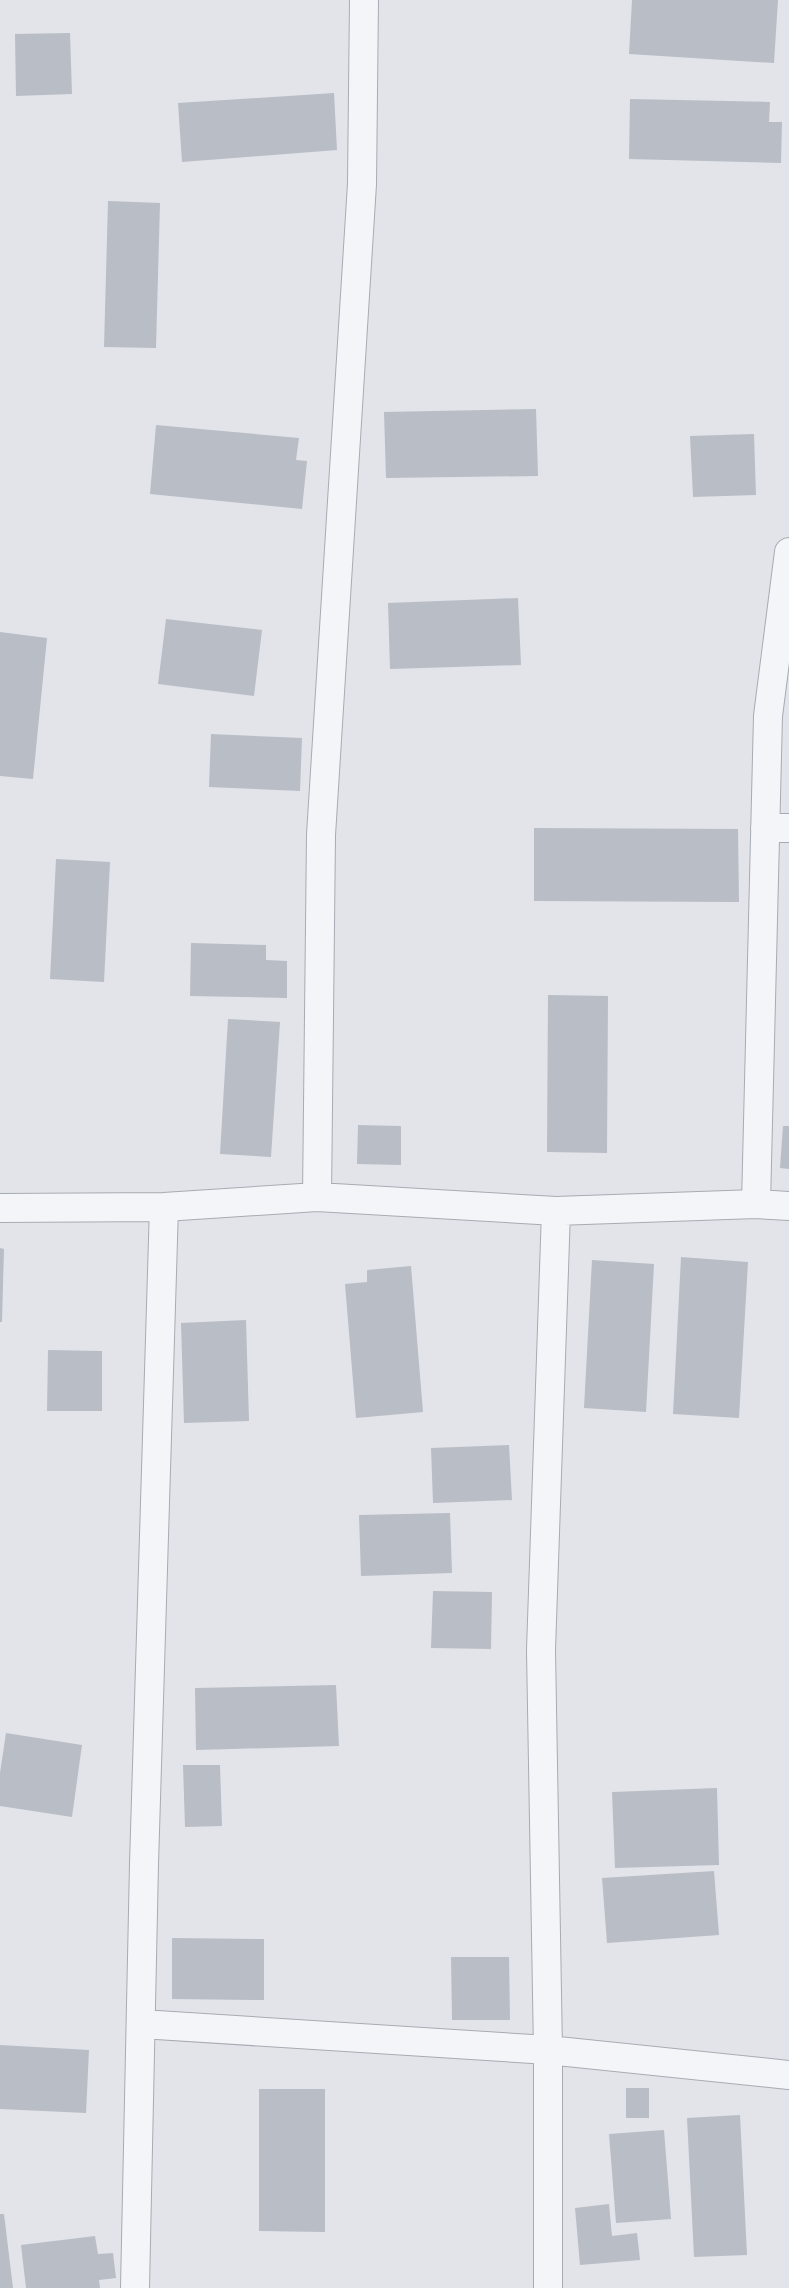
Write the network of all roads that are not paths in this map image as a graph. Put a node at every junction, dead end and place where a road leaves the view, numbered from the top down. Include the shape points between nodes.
1 (364, 0) edge
2 (789, 552) edge
3 (777, 828) edge
4 (317, 1197) junction
5 (756, 1204) junction
6 (789, 1206) edge
7 (164, 1207) junction
8 (0, 1208) edge
9 (556, 1211) junction
10 (141, 2024) junction
11 (548, 2050) junction
12 (789, 2075) edge
13 (135, 2288) edge
14 (548, 2288) edge

1 - 4 street via 362,184 321,835
2 - 3 street via 768,716
3 - 5 street
4 - 7 street
4 - 9 street
5 - 6 street
5 - 9 street
7 - 8 street
7 - 10 street
9 - 11 street via 541,1650
10 - 11 street
10 - 13 street
11 - 12 street
11 - 14 street

